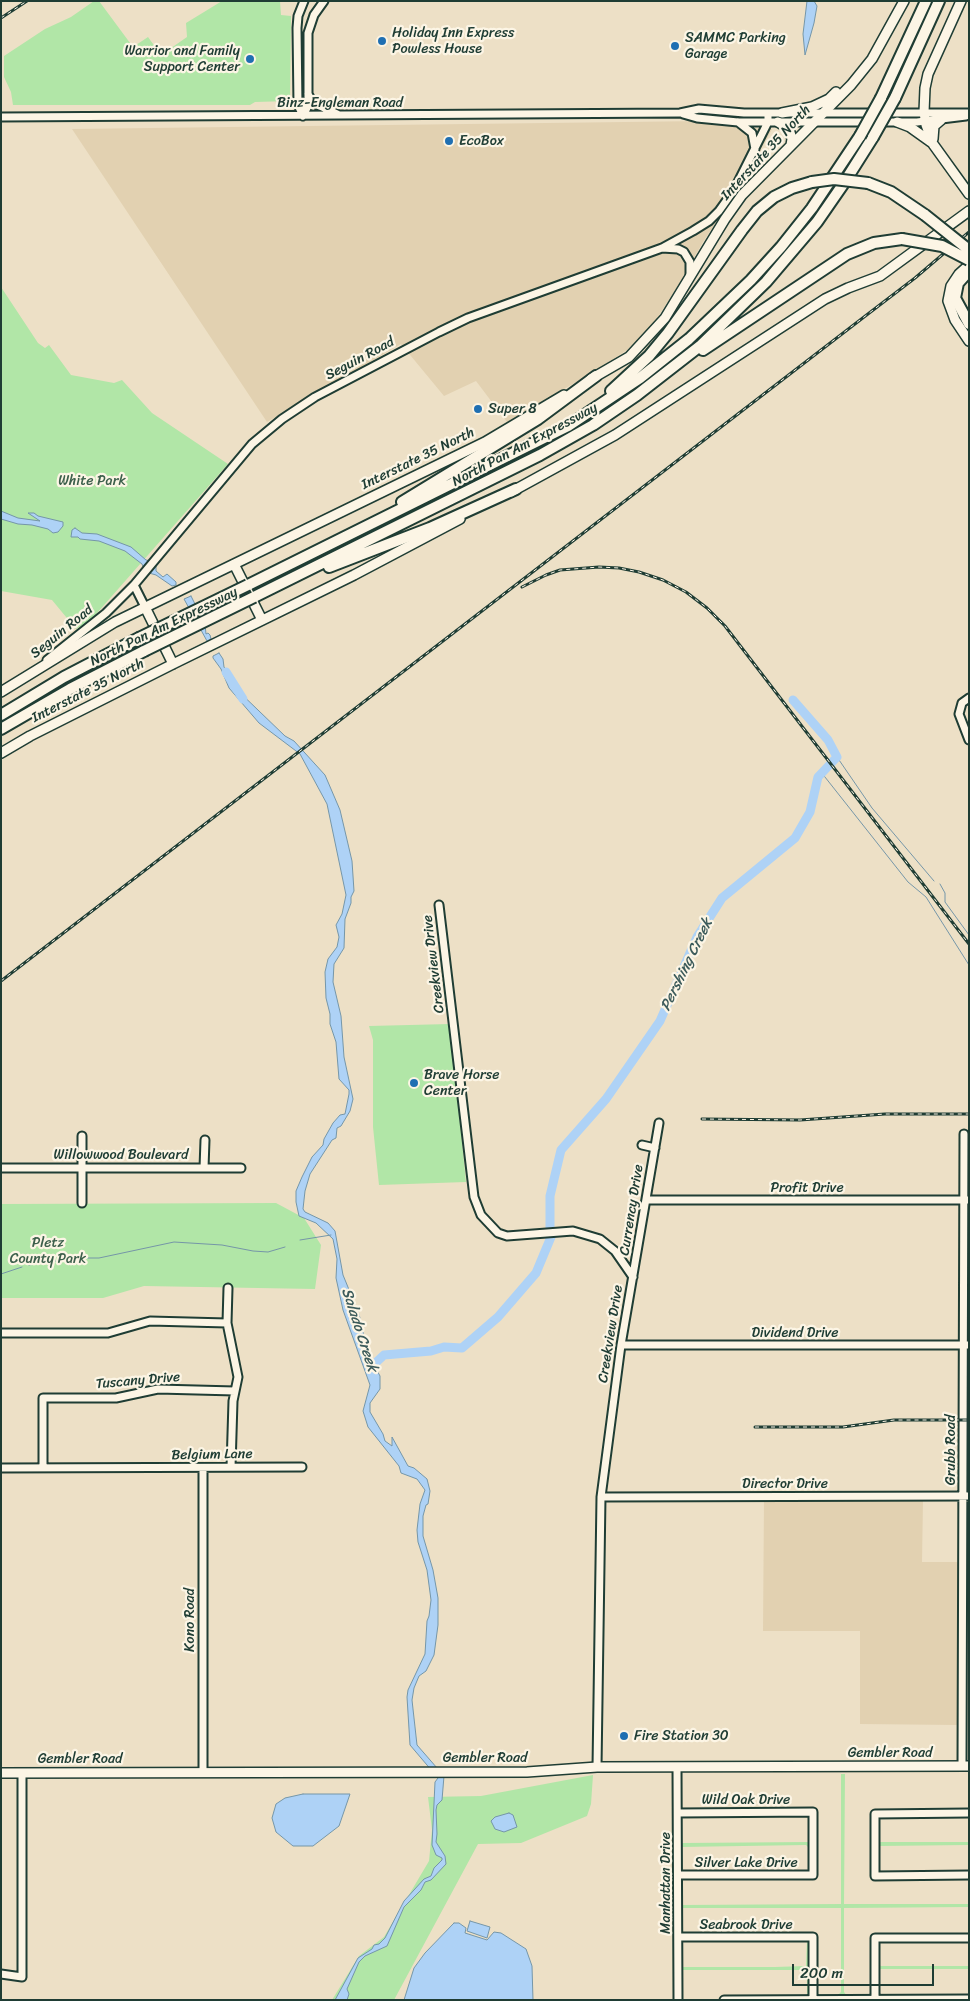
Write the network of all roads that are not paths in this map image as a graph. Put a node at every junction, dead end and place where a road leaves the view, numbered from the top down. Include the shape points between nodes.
1 (304, 1) edge
2 (324, 1) edge
3 (904, 1) edge
4 (922, 1) edge
5 (926, 1) edge
6 (939, 1) edge
7 (961, 1) edge
8 (873, 58) junction
9 (890, 81) junction
10 (308, 93) junction
11 (924, 112) junction
12 (680, 113) junction
13 (782, 113) junction
14 (768, 114) junction
15 (822, 114) junction
16 (969, 114) edge
17 (340, 115) junction
18 (303, 116) junction
19 (1, 117) edge
20 (941, 120) junction
21 (738, 122) junction
22 (768, 122) junction
23 (778, 122) junction
24 (814, 122) junction
25 (897, 122) junction
26 (925, 122) junction
27 (933, 144) junction
28 (791, 145) junction
29 (755, 149) junction
30 (969, 194) edge
31 (969, 210) edge
32 (662, 248) junction
33 (969, 250) edge
34 (969, 260) edge
35 (969, 265) edge
36 (969, 271) edge
37 (690, 278) junction
38 (969, 324) edge
39 (969, 341) edge
40 (688, 356) junction
41 (596, 376) junction
42 (598, 408) junction
43 (516, 490) junction
44 (372, 524) junction
45 (234, 564) junction
46 (134, 585) junction
47 (279, 585) junction
48 (145, 607) junction
49 (262, 620) junction
50 (172, 664) junction
51 (26, 676) junction
52 (70, 689) junction
53 (1, 692) edge
54 (969, 698) edge
55 (1, 715) edge
56 (1, 729) edge
57 (1, 736) edge
58 (969, 740) edge
59 (1, 753) edge
60 (439, 905) dead end
61 (659, 1123) dead end
62 (964, 1134) dead end
63 (82, 1136) dead end
64 (205, 1140) dead end
65 (642, 1145) dead end
66 (655, 1148) junction
67 (1, 1168) edge
68 (82, 1168) junction
69 (204, 1168) junction
70 (241, 1168) dead end
71 (646, 1200) junction
72 (966, 1200) edge
73 (82, 1203) dead end
74 (633, 1277) junction
75 (228, 1288) dead end
76 (228, 1323) junction
77 (1, 1333) edge
78 (621, 1345) junction
79 (966, 1345) edge
80 (235, 1390) junction
81 (119, 1458) dead end
82 (302, 1466) dead end
83 (231, 1467) junction
84 (1, 1468) edge
85 (43, 1468) junction
86 (122, 1468) junction
87 (203, 1468) junction
88 (966, 1496) edge
89 (601, 1497) junction
90 (965, 1766) edge
91 (597, 1767) junction
92 (678, 1767) junction
93 (203, 1772) junction
94 (1, 1773) edge
95 (22, 1773) junction
96 (678, 1813) junction
97 (969, 1813) edge
98 (678, 1875) junction
99 (813, 1875) joint
100 (969, 1875) edge
101 (679, 1938) junction
102 (969, 1938) edge
103 (1, 1974) edge
104 (813, 1999) edge
105 (678, 2000) edge
106 (724, 2000) edge
107 (875, 2000) edge
108 (969, 2000) edge

1 - 18 street via 297,28 298,105
2 - 10 street via 314,15 308,33
3 - 8 main road, Interstate 35 North
4 - 9 highway
5 - 9 highway, North Pan Am Expressway
6 - 40 highway, North Pan Am Expressway, bridge via 895,98 832,201 790,255 734,315
7 - 11 main road via 928,74
8 - 13 main road via 829,99 812,107
8 - 15 main road, Interstate 35 North
9 - 42 highway, North Pan Am Expressway, bridge via 860,136 812,208 781,247 689,340
10 - 17 street via 316,104
10 - 18 street via 308,106
11 - 15 street, Binz-Engleman Road
11 - 16 street, Binz-Engleman Road
11 - 26 main road
12 - 14 street, Binz-Engleman Road via 698,109
12 - 17 street, Binz-Engleman Road
12 - 21 street, Binz-Engleman Road
13 - 14 street, Binz-Engleman Road
13 - 15 street, Binz-Engleman Road
14 - 22 street, Seguin Road
15 - 24 main road, Interstate 35 North
16 - 20 street, Binz-Engleman Road
17 - 18 street, Binz-Engleman Road
18 - 19 street, Binz-Engleman Road
20 - 26 street, Binz-Engleman Road
20 - 27 main road via 934,127
21 - 22 street, Binz-Engleman Road
21 - 29 street via 752,133
22 - 23 street, Binz-Engleman Road
22 - 29 street, Seguin Road
23 - 24 street, Binz-Engleman Road
23 - 28 main road via 789,129
24 - 25 street, Binz-Engleman Road
24 - 28 main road, Interstate 35 North
25 - 26 street, Binz-Engleman Road
25 - 27 main road via 910,127
26 - 27 main road
27 - 30 main road
28 - 37 main road, Interstate 35 North via 742,195
29 - 32 street, Seguin Road via 719,211 709,221
31 - 43 main road, Interstate 35 North via 880,276 826,299 615,435
32 - 37 street via 684,252 691,266
32 - 46 street, Seguin Road via 468,318 315,397 252,444
33 - 42 highway, bridge via 891,192 868,183 834,178 792,188 757,211 650,356 605,396
34 - 40 highway, bridge via 942,246 923,242 902,239 874,243 847,254 703,350
35 - 39 main road via 958,274 948,301 955,320
36 - 38 highway via 958,283 955,298
37 - 41 main road, Interstate 35 North via 650,336 629,357
40 - 47 highway, North Pan Am Expressway via 616,411 564,442
41 - 44 highway via 538,419
41 - 45 main road, Interstate 35 North via 485,442
42 - 44 highway, North Pan Am Expressway via 526,448
43 - 47 highway via 385,546
43 - 49 main road, Interstate 35 North
44 - 55 highway, North Pan Am Expressway, bridge via 139,638
45 - 48 main road, Interstate 35 North
45 - 49 main road
46 - 48 street
46 - 51 street, Seguin Road via 106,613
47 - 52 highway, North Pan Am Expressway, bridge
48 - 50 main road
48 - 51 main road, Interstate 35 North via 76,644
49 - 50 main road, Interstate 35 North
50 - 59 main road, Interstate 35 North
51 - 53 main road, Interstate 35 North
52 - 56 highway, North Pan Am Expressway
52 - 57 highway
54 - 58 street via 959,709 959,720
60 - 74 street, Creekview Drive via 474,1196 481,1215 498,1233 507,1236 573,1231 600,1239 615,1251
61 - 66 street, Currency Drive
62 - 72 street, Grubb Road
63 - 68 street
64 - 69 street
65 - 66 street, Currency Drive
66 - 71 street, Currency Drive
67 - 68 street, Willowwood Boulevard
68 - 69 street, Willowwood Boulevard
68 - 73 street
69 - 70 street, Willowwood Boulevard
71 - 72 street, Profit Drive
71 - 74 street, Currency Drive
72 - 79 street, Grubb Road
74 - 78 street, Creekview Drive
75 - 76 street
76 - 77 street via 150,1321 108,1333
76 - 80 street via 238,1370
78 - 79 street, Dividend Drive
78 - 89 street, Creekview Drive
79 - 88 street, Grubb Road
80 - 83 street
80 - 85 street, Tuscany Drive via 158,1389 116,1398 42,1398
81 - 86 street
82 - 83 street, Belgium Lane
83 - 87 street, Belgium Lane
84 - 85 street, Belgium Lane
85 - 86 street, Belgium Lane
86 - 87 street, Belgium Lane
87 - 93 street, Kono Road
88 - 89 street, Director Drive
88 - 90 street, Grubb Road
89 - 91 street, Creekview Drive
90 - 92 main road, Gembler Road
91 - 92 main road, Gembler Road
91 - 93 main road, Gembler Road via 536,1772
92 - 96 street, Manhattan Drive
93 - 95 main road, Gembler Road
94 - 95 main road, Gembler Road
95 - 103 street via 22,1977
96 - 98 street, Manhattan Drive
96 - 99 street, Wild Oak Drive via 813,1812
97 - 100 street via 875,1814 875,1876
98 - 99 street, Silver Lake Drive
98 - 101 street, Manhattan Drive
101 - 104 street, Seabrook Drive via 813,1937
101 - 105 street, Manhattan Drive
102 - 107 street via 875,1938
104 - 106 street
104 - 107 street
107 - 108 street

